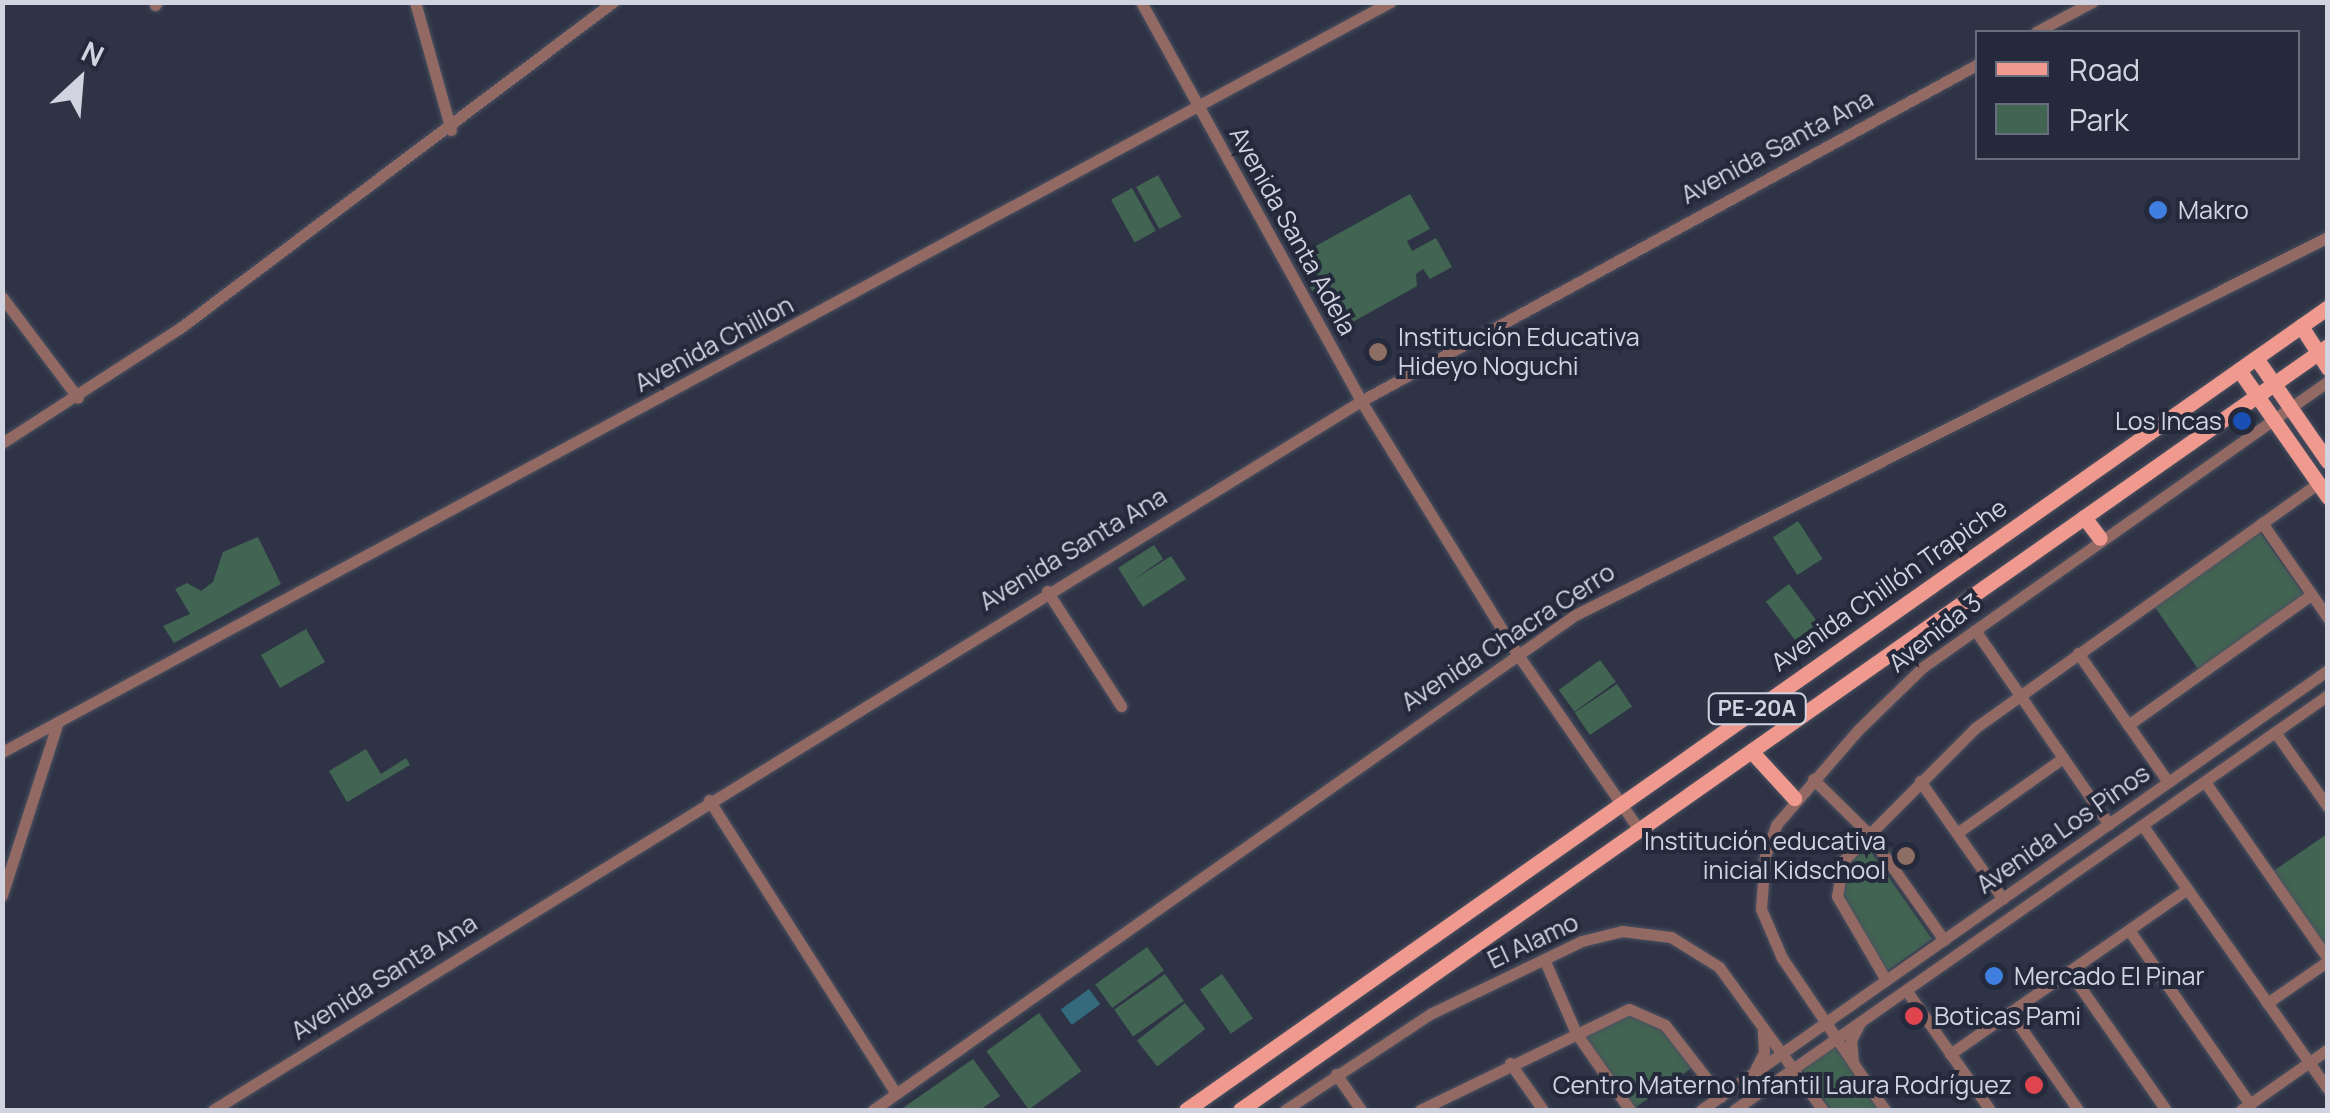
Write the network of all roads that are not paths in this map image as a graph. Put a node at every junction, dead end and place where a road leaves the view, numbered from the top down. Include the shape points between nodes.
1 (414, 2) edge
2 (613, 2) edge
3 (1141, 2) edge
4 (1390, 2) edge
5 (2092, 2) edge
6 (2040, 30) edge
7 (1975, 66) edge
8 (1200, 108) junction
9 (450, 130) junction
10 (2328, 237) edge
11 (2, 297) edge
12 (2328, 308) edge
13 (2300, 326) junction
14 (2324, 349) edge
15 (2256, 358) junction
16 (2328, 368) edge
17 (2239, 370) junction
18 (2328, 381) edge
19 (2274, 384) junction
20 (2257, 396) junction
21 (78, 398) junction
22 (1360, 401) junction
23 (2290, 408) junction
24 (2274, 419) junction
25 (2, 424) edge
26 (8, 440) edge
27 (2328, 462) edge
28 (2323, 490) edge
29 (2084, 517) junction
30 (2262, 523) junction
31 (2100, 538) junction
32 (1938, 582) junction
33 (1047, 591) junction
34 (2311, 595) junction
35 (1957, 607) junction
36 (2328, 618) edge
37 (1974, 630) junction
38 (2078, 653) junction
39 (1518, 655) junction
40 (2328, 670) edge
41 (1781, 692) junction
42 (2020, 694) junction
43 (2328, 695) edge
44 (1121, 706) dead end
45 (1799, 718) junction
46 (58, 722) junction
47 (2128, 725) junction
48 (2275, 732) junction
49 (1751, 751) junction
50 (2, 752) edge
51 (1694, 753) junction
52 (2063, 758) junction
53 (1713, 778) junction
54 (1812, 779) junction
55 (2328, 780) edge
56 (1920, 781) junction
57 (2168, 782) junction
58 (2205, 782) junction
59 (2314, 789) junction
60 (1794, 798) junction
61 (709, 800) junction
62 (1621, 805) junction
63 (2328, 807) edge
64 (2109, 824) junction
65 (2144, 826) junction
66 (1639, 830) junction
67 (1957, 833) junction
68 (1868, 834) junction
69 (2187, 889) junction
70 (2, 895) edge
71 (2003, 899) junction
72 (1972, 921) junction
73 (1444, 929) junction
74 (2129, 930) junction
75 (1982, 937) junction
76 (1944, 940) junction
77 (1462, 954) junction
78 (1544, 959) junction
79 (2328, 960) edge
80 (1387, 969) junction
81 (2069, 971) junction
82 (1886, 980) junction
83 (1906, 990) junction
84 (1404, 995) junction
85 (1809, 1000) junction
86 (1854, 1002) junction
87 (2267, 1003) junction
88 (2010, 1012) junction
89 (1758, 1018) junction
90 (1866, 1018) junction
91 (1824, 1024) junction
92 (1576, 1033) junction
93 (1835, 1040) junction
94 (2328, 1050) edge
95 (1782, 1053) junction
96 (1950, 1054) junction
97 (1510, 1063) junction
98 (2309, 1063) junction
99 (1794, 1069) junction
100 (1857, 1070) junction
101 (1336, 1074) junction
102 (1748, 1077) junction
103 (2328, 1089) edge
104 (1764, 1090) junction
105 (896, 1094) junction
106 (1720, 1097) junction
107 (1820, 1106) edge
108 (2245, 1107) edge
109 (213, 1110) edge
110 (873, 1110) edge
111 (1186, 1110) edge
112 (1240, 1110) edge
113 (1285, 1110) edge
114 (1361, 1110) edge
115 (1420, 1110) edge
116 (1542, 1110) edge
117 (1630, 1110) edge
118 (1701, 1110) edge
119 (1734, 1110) edge
120 (1885, 1110) edge
121 (1990, 1110) edge
122 (2078, 1110) edge
123 (2166, 1110) edge

1 - 9 street
2 - 9 street
3 - 8 street, Avenida Santa Adela
4 - 8 street, Avenida Chillon
5 - 6 street
7 - 22 street, Avenida Santa Ana
8 - 22 street, Avenida Santa Adela
8 - 46 street, Avenida Chillon
9 - 21 street
10 - 39 street, Avenida Chacra Cerro via 1625,586
11 - 21 street
12 - 13 main road, Avenida Chillón Trapiche / PE-20A
13 - 14 main road
13 - 15 main road, Avenida Chillón Trapiche / PE-20A
14 - 16 main road
14 - 19 main road, PE-20A
15 - 17 main road, Avenida Chillón Trapiche / PE-20A
15 - 19 main road
17 - 20 main road
17 - 32 main road, Avenida Chillón Trapiche / PE-20A
18 - 23 street, Avenida 3
19 - 20 main road, PE-20A
19 - 23 main road
20 - 24 main road
20 - 29 main road, PE-20A
21 - 26 street
22 - 33 street, Avenida Santa Ana
22 - 39 street, Avenida Santa Adela
23 - 24 street, Avenida 3
23 - 27 main road
24 - 28 main road
24 - 31 street, Avenida 3
25 - 26 street
28 - 30 street
29 - 31 main road
29 - 35 main road, PE-20A
30 - 34 street
30 - 38 street
31 - 37 street, Avenida 3
32 - 35 main road
32 - 41 main road, Avenida Chillón Trapiche / PE-20A
33 - 44 street
33 - 61 street, Avenida Santa Ana
34 - 36 street
34 - 47 street
35 - 45 main road, PE-20A
37 - 42 street
37 - 54 street, Avenida 3 via 1923,667
38 - 42 street
38 - 47 street
39 - 62 street, Avenida Santa Adela
39 - 105 street, Avenida Chacra Cerro
40 - 57 street, Avenida Los Pinos
41 - 45 main road
41 - 51 main road, Avenida Chillón Trapiche / PE-20A
42 - 52 street
42 - 56 street
43 - 48 street, Avenida Los Pinos
45 - 49 main road, PE-20A
46 - 50 street, Avenida Chillon
46 - 70 street
47 - 57 street
48 - 58 street, Avenida Los Pinos
48 - 59 street
49 - 53 main road, PE-20A
49 - 60 main road
51 - 53 main road
51 - 62 main road, Avenida Chillón Trapiche / PE-20A
52 - 64 street
52 - 67 street
53 - 66 main road, PE-20A
54 - 60 street, Avenida 3
54 - 68 street
55 - 59 street
56 - 67 street
56 - 68 street
57 - 64 street, Avenida Los Pinos
58 - 65 street, Avenida Los Pinos
58 - 79 street
59 - 63 street
60 - 85 street, Avenida 3 via 1765,856 1761,909
61 - 105 street
61 - 109 street, Avenida Santa Ana
62 - 66 street, Avenida Santa Adela
62 - 73 main road, Avenida Chillón Trapiche / PE-20A
64 - 71 street, Avenida Los Pinos
65 - 69 street
65 - 75 street, Avenida Los Pinos
66 - 77 main road, PE-20A
67 - 71 street
68 - 76 street
68 - 82 street via 1842,861 1835,885 1841,908
69 - 74 street
69 - 87 street
71 - 72 street, Avenida Los Pinos
72 - 75 street
72 - 76 street, Avenida Los Pinos
73 - 77 main road
73 - 80 main road, Avenida Chillón Trapiche / PE-20A
74 - 81 street
74 - 108 street
75 - 83 street, Avenida Los Pinos
76 - 82 street, Avenida Los Pinos
77 - 84 main road, PE-20A
78 - 89 street, El Alamo via 1601,935 1671,937 1719,966
78 - 92 street
78 - 101 street, El Alamo via 1430,1014
79 - 87 street
80 - 84 main road
80 - 111 main road, Avenida Chillón Trapiche / PE-20A
81 - 88 street
81 - 123 street
82 - 86 street, Avenida Los Pinos
83 - 90 street, Avenida Los Pinos
83 - 96 street
84 - 112 main road, PE-20A
85 - 86 street via 1829,1008
85 - 91 street, Avenida 3
86 - 91 street, Avenida Los Pinos
87 - 98 street
88 - 96 street
88 - 122 street
89 - 95 street, El Alamo
89 - 102 street via 1764,1052
90 - 93 street, Avenida Los Pinos
90 - 100 street via 1852,1040
91 - 93 street, Avenida 3
91 - 95 street, Avenida Los Pinos
92 - 97 street
92 - 106 street via 1640,1010 1665,1025
92 - 117 street
93 - 99 street, Avenida Los Pinos
93 - 100 street, Avenida 3
94 - 98 street
95 - 99 street, El Alamo
95 - 102 street, Avenida Los Pinos
96 - 121 street
97 - 115 street
97 - 116 street
98 - 103 street
98 - 108 street
99 - 104 street, Avenida Los Pinos
99 - 107 street, El Alamo
100 - 120 street, Avenida 3
101 - 113 street, El Alamo
101 - 114 street
102 - 106 street, Avenida Los Pinos
104 - 107 street via 1789,1084
104 - 119 street, Avenida Los Pinos
105 - 110 street, Avenida Chacra Cerro
106 - 118 street, Avenida Los Pinos

